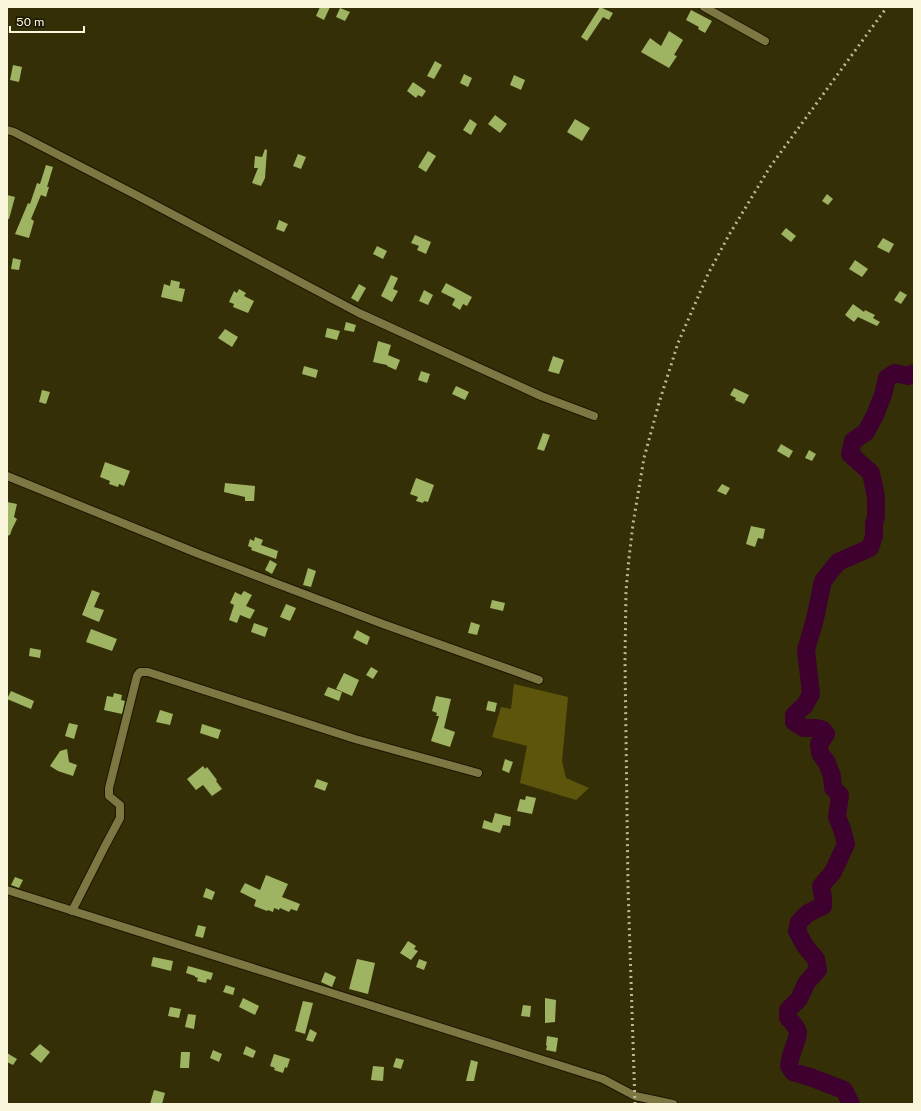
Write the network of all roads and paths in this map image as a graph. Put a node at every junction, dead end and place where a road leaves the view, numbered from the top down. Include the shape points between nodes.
1 (704, 7) edge
2 (765, 41) dead end
3 (7, 130) edge
4 (594, 416) dead end
5 (7, 476) edge
6 (539, 680) dead end
7 (478, 773) dead end
8 (7, 890) edge
9 (72, 911) junction
10 (673, 1104) edge

1 - 2 street
3 - 4 street via 131,192 359,314 541,396
5 - 6 street via 221,562
7 - 9 street via 355,739 148,672 140,672 109,788 110,796 120,805 120,818
8 - 9 street
9 - 10 street via 603,1079 635,1096

